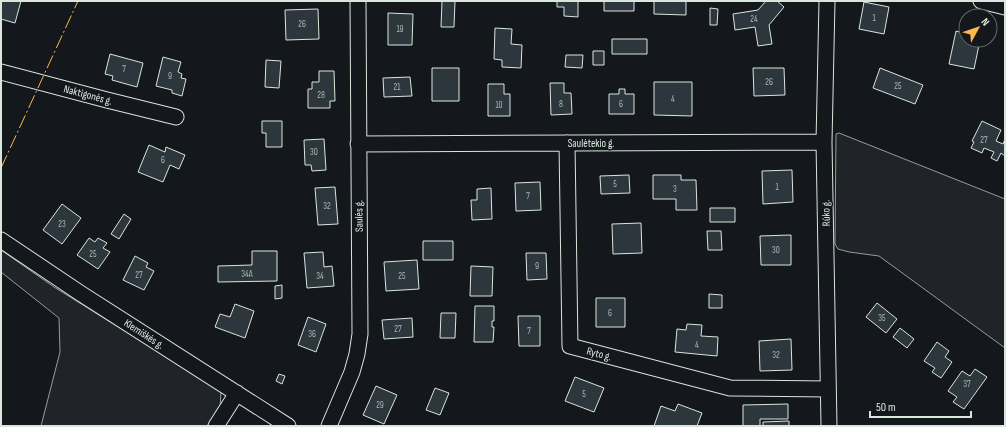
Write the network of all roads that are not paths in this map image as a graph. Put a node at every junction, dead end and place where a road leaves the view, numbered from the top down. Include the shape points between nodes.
1 (358, 1) edge
2 (827, 1) edge
3 (981, 1) edge
4 (1005, 7) edge
5 (1, 72) edge
6 (176, 117) dead end
7 (824, 142) junction
8 (568, 143) junction
9 (358, 144) junction
10 (1, 240) edge
11 (828, 389) junction
12 (237, 393) junction
13 (216, 426) edge
14 (288, 426) edge
15 (329, 426) edge
16 (829, 426) edge

1 - 9 street, Saulės g.
2 - 7 street, Rūko g.
3 - 4 street
5 - 6 street, Naktigonės g.
7 - 8 street, Saulėtekio g.
7 - 11 street, Rūko g.
8 - 9 street, Saulėtekio g.
8 - 11 street, Ryto g. via 570,346 730,388
9 - 15 street, Saulės g. via 358,354
10 - 12 street, Klemiškės g.
11 - 16 street, Rūko g.
12 - 13 street
12 - 14 street, Klemiškės g.

